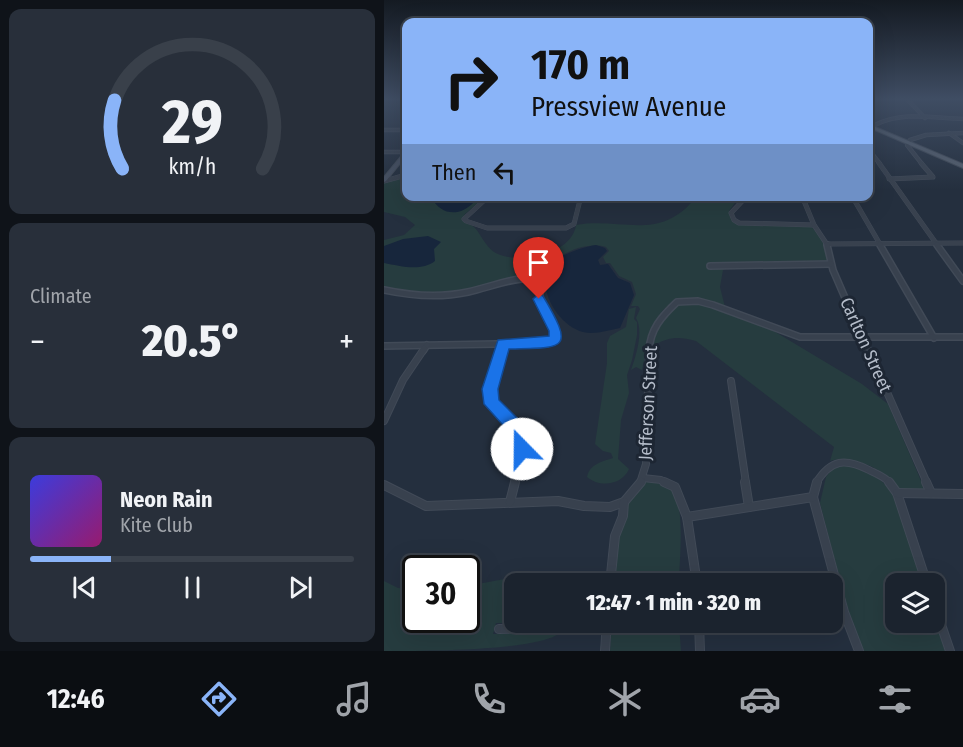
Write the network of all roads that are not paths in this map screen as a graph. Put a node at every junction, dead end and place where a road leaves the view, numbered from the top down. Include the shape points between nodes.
1 (883, 129) edge
2 (884, 129) edge
3 (384, 130) edge
4 (402, 130) edge
5 (949, 133) junction
6 (963, 133) edge
7 (910, 141) junction
8 (963, 143) edge
9 (384, 152) edge
10 (402, 153) edge
11 (873, 154) dead end
12 (402, 158) edge
13 (963, 164) edge
14 (402, 176) edge
15 (889, 179) junction
16 (384, 181) edge
17 (484, 201) edge
18 (580, 201) edge
19 (742, 201) edge
20 (804, 201) edge
21 (855, 201) edge
22 (814, 225) junction
23 (879, 243) junction
24 (935, 243) junction
25 (963, 243) edge
26 (827, 244) junction
27 (831, 264) junction
28 (710, 266) dead end
29 (963, 281) edge
30 (384, 290) edge
31 (963, 337) edge
32 (863, 338) junction
33 (934, 338) junction
34 (503, 344) junction
35 (427, 345) junction
36 (384, 346) edge
37 (731, 381) dead end
38 (384, 421) edge
39 (643, 478) junction
40 (384, 485) edge
41 (897, 493) junction
42 (931, 493) junction
43 (963, 494) edge
44 (813, 497) junction
45 (510, 502) junction
46 (624, 502) junction
47 (749, 507) junction
48 (687, 517) junction
49 (611, 573) edge
50 (695, 573) edge
51 (923, 573) edge
52 (499, 628) dead end
53 (504, 628) edge
54 (606, 633) edge
55 (699, 633) edge
56 (944, 633) edge
57 (605, 651) edge
58 (700, 651) edge
59 (859, 651) edge
60 (950, 651) edge

1 - 7 main road
2 - 7 main road
3 - 4 street
5 - 6 street
5 - 7 street
5 - 8 street
7 - 13 main road
7 - 15 street via 909,149 932,179
9 - 10 street
11 - 15 street
12 - 16 street
14 - 16 street
15 - 24 street
17 - 18 street via 464,219 487,228 558,229 574,224
19 - 22 street via 731,213 734,220 745,224
20 - 22 street, Carlton Street
21 - 23 street
22 - 26 street, Carlton Street
23 - 24 street
23 - 26 street
23 - 33 street
24 - 25 street
24 - 29 street
26 - 27 street, Carlton Street
27 - 28 street
27 - 32 street, Carlton Street
30 - 34 street via 442,296 533,278 539,283 541,306 556,331 555,339 548,343
31 - 33 street
32 - 33 street
32 - 39 street, Jefferson Street via 800,338 713,304 677,303 661,316 649,346
32 - 42 street, Carlton Street
34 - 35 street
34 - 45 street via 489,397 522,438
35 - 36 street
35 - 38 street via 403,380
37 - 47 street
39 - 46 street
39 - 48 street via 675,487
40 - 45 street via 426,506
41 - 42 street
41 - 44 street via 876,472 841,462 831,465 819,478
41 - 51 street
42 - 43 street
44 - 47 street
44 - 59 street via 844,612
45 - 46 street via 558,501 610,507
46 - 49 street
47 - 48 street
48 - 50 street
52 - 53 street
54 - 57 street
55 - 58 street
56 - 60 street

